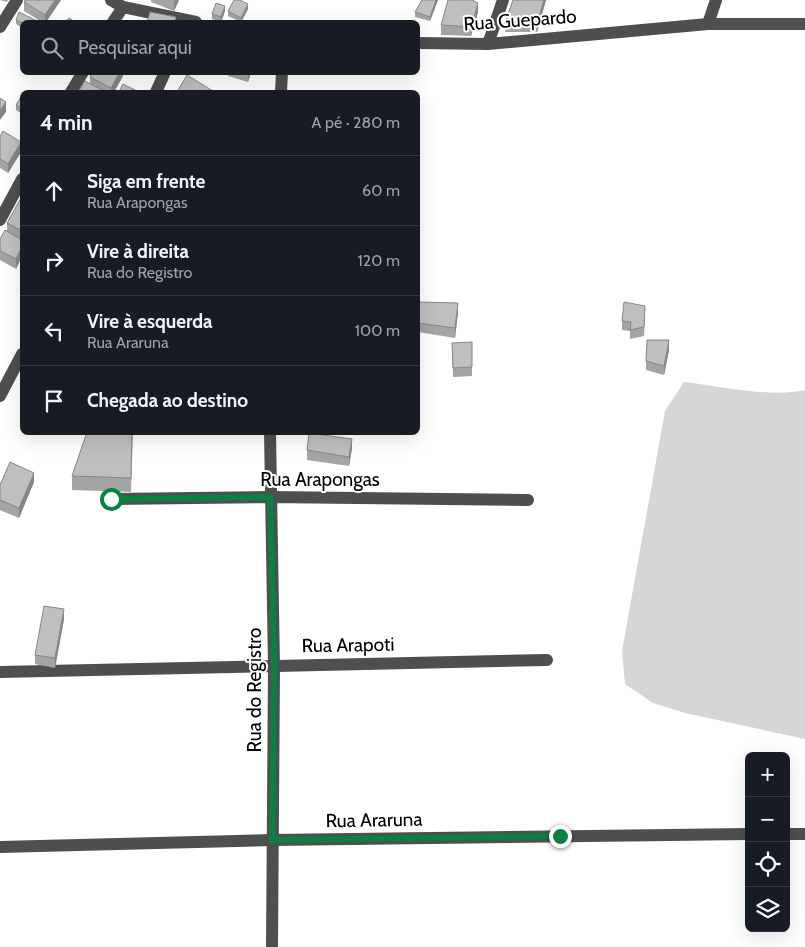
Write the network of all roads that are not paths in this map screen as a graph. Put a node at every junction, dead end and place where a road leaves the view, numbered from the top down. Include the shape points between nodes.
1 (17, 0) edge
2 (111, 0) edge
3 (503, 0) edge
4 (716, 0) edge
5 (143, 5) edge
6 (123, 7) junction
7 (114, 20) edge
8 (184, 20) edge
9 (708, 24) junction
10 (805, 24) edge
11 (0, 27) edge
12 (420, 43) edge
13 (488, 44) junction
14 (81, 75) edge
15 (164, 75) edge
16 (282, 75) edge
17 (72, 90) edge
18 (157, 90) edge
19 (281, 90) edge
20 (20, 183) edge
21 (0, 220) edge
22 (20, 358) edge
23 (0, 396) edge
24 (270, 435) edge
25 (270, 497) junction
26 (111, 499) dead end
27 (528, 500) dead end
28 (547, 660) dead end
29 (274, 666) junction
30 (0, 672) edge
31 (745, 834) edge
32 (790, 834) edge
33 (805, 834) edge
34 (272, 840) junction
35 (0, 848) edge
36 (272, 947) edge

1 - 11 street
2 - 6 street
3 - 13 street
4 - 9 street
5 - 6 street
5 - 8 street
6 - 7 street
9 - 10 street, Rua Guepardo
9 - 13 street, Rua Guepardo
12 - 13 street, Rua Guepardo
14 - 17 street
15 - 18 street
16 - 19 street
20 - 21 street
22 - 23 street
24 - 25 street, Rua do Registro
25 - 26 street, Rua Arapongas
25 - 27 street, Rua Arapongas
25 - 29 street, Rua do Registro
28 - 29 street, Rua Arapoti
29 - 30 street, Rua Arapoti
29 - 34 street, Rua do Registro
31 - 34 street, Rua Araruna
32 - 33 street
34 - 35 street, Rua Araruna
34 - 36 street, Rua do Registro

